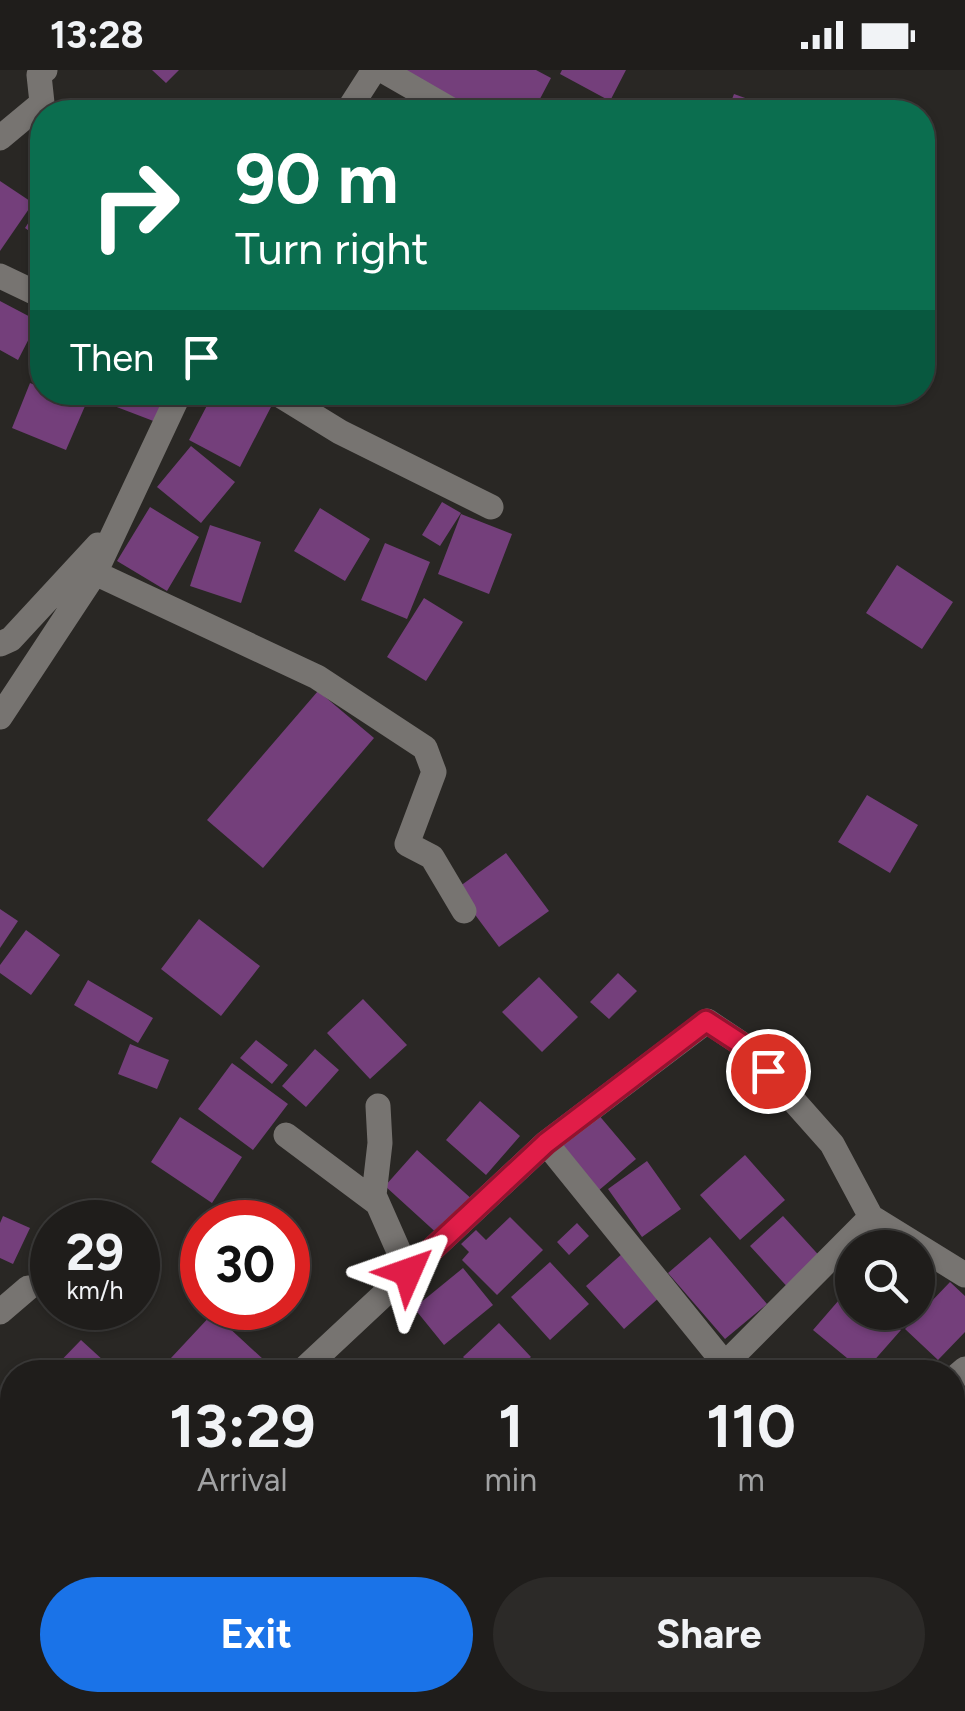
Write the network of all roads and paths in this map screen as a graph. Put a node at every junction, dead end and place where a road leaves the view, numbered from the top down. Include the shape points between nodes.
1 (46, 70) edge
2 (374, 70) edge
3 (382, 70) edge
4 (42, 100) edge
5 (355, 100) edge
6 (434, 100) edge
7 (30, 113) edge
8 (0, 138) edge
9 (0, 276) edge
10 (30, 290) edge
11 (174, 405) edge
12 (296, 405) edge
13 (492, 507) dead end
14 (117, 525) junction
15 (95, 574) junction
16 (0, 644) edge
17 (0, 717) edge
18 (464, 911) dead end
19 (378, 1106) dead end
20 (286, 1135) dead end
21 (546, 1143) junction
22 (377, 1204) junction
23 (871, 1218) junction
24 (408, 1272) junction
25 (965, 1275) edge
26 (28, 1288) dead end
27 (0, 1312) edge
28 (314, 1360) edge
29 (715, 1360) edge
30 (729, 1360) edge

1 - 4 street via 39,76
2 - 5 street
3 - 6 street
7 - 8 street
9 - 10 street
11 - 14 street
12 - 13 street
14 - 15 street
14 - 16 street
15 - 17 street
15 - 18 street via 317,677 425,748 434,772 406,844 432,857
19 - 22 street
20 - 22 street
21 - 23 street via 706,1021 746,1047 832,1144
21 - 24 street
21 - 29 street
22 - 24 street
23 - 25 street
23 - 30 street
24 - 28 street
26 - 27 street

